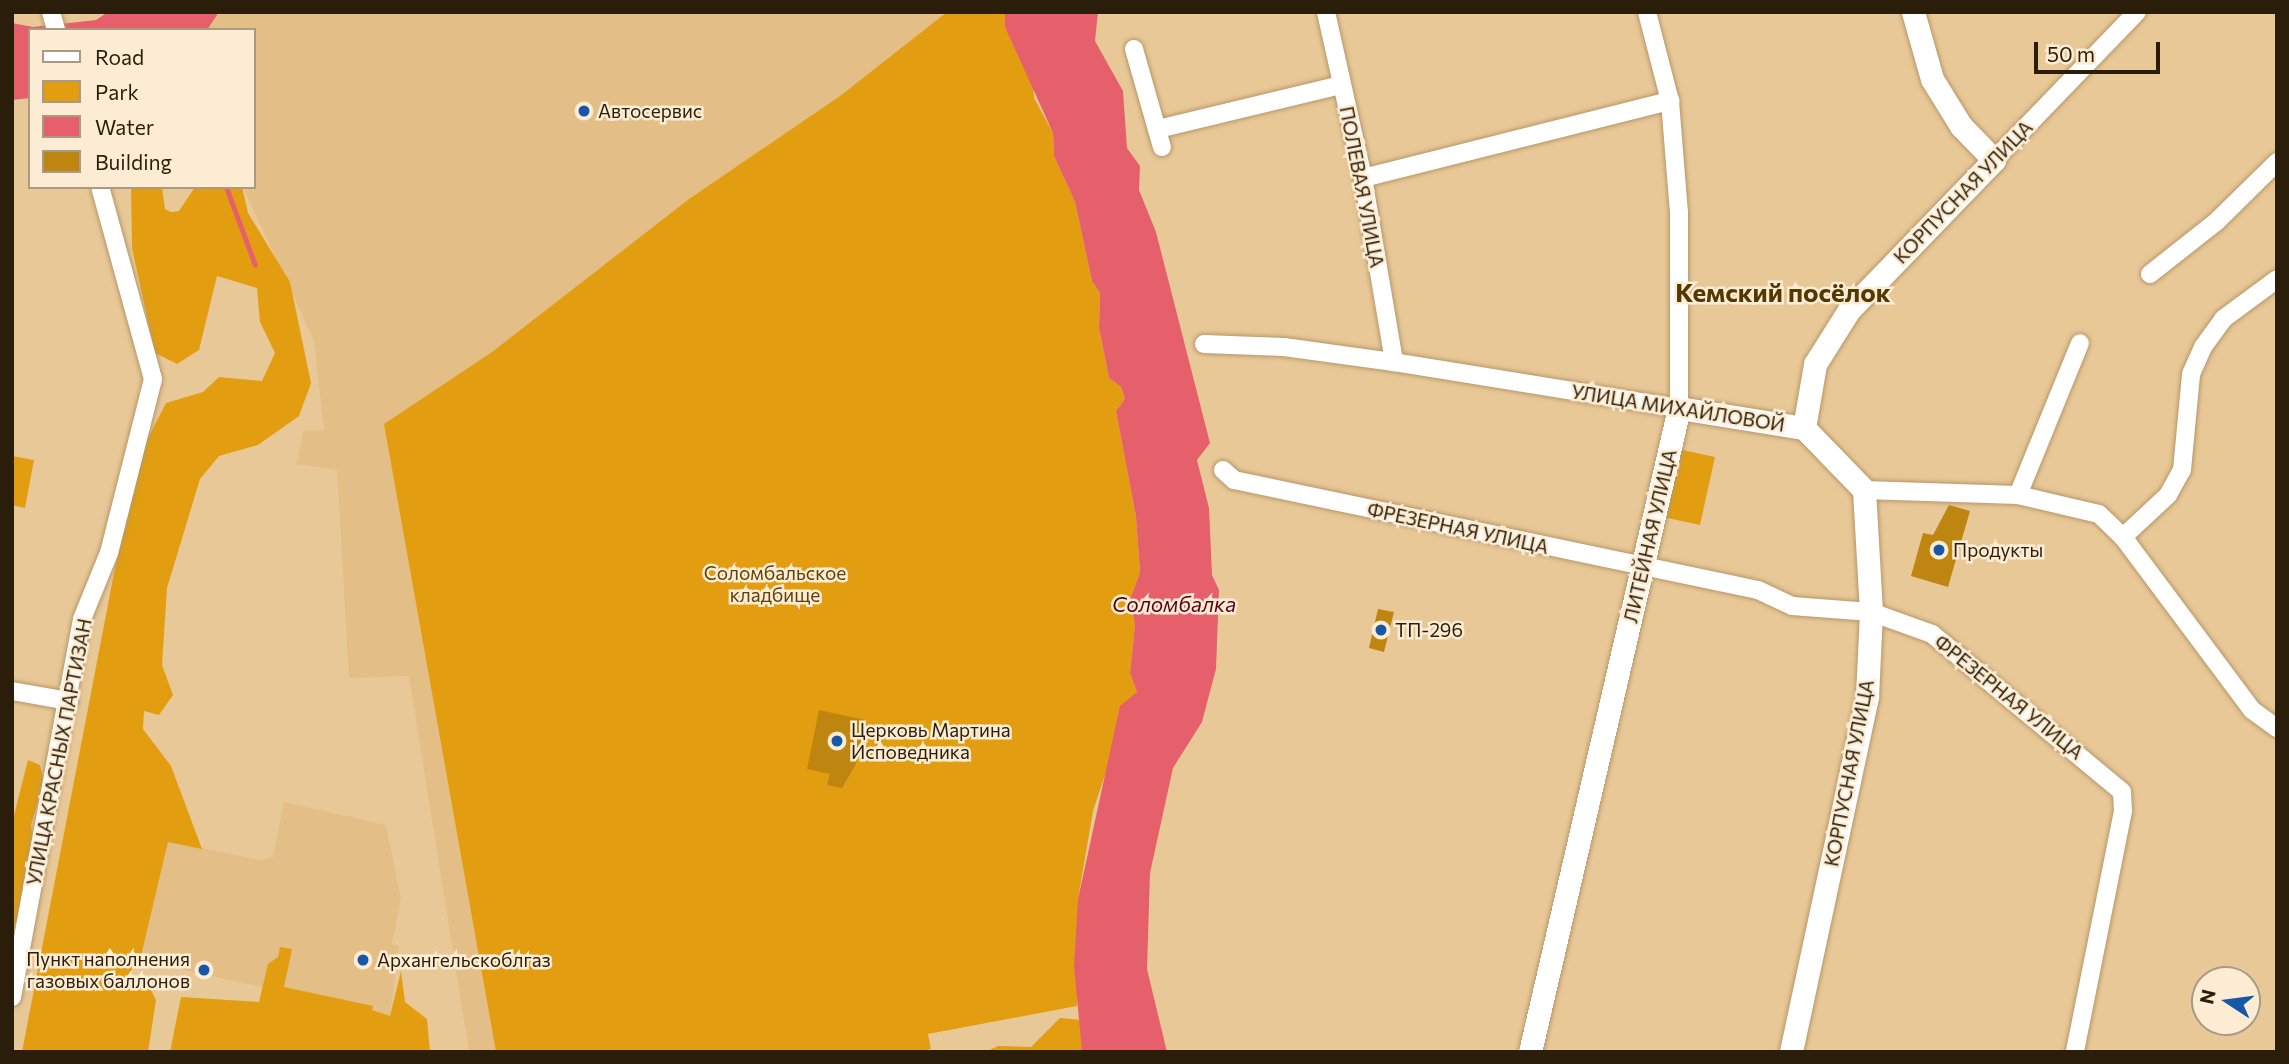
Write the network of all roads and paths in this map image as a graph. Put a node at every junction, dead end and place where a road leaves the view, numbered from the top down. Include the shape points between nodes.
1 (1325, 12) edge
2 (1647, 12) edge
3 (1913, 12) edge
4 (2137, 12) edge
5 (1134, 49) dead end
6 (1341, 85) junction
7 (1670, 101) junction
8 (1994, 160) junction
9 (2277, 162) edge
10 (1363, 178) junction
11 (101, 189) edge
12 (2150, 275) dead end
13 (2277, 279) edge
14 (2080, 343) dead end
15 (1204, 344) dead end
16 (1394, 362) junction
17 (1679, 408) junction
18 (1804, 428) junction
19 (1223, 470) dead end
20 (1864, 490) junction
21 (2018, 495) junction
22 (2123, 537) junction
23 (1644, 566) junction
24 (1871, 612) junction
25 (12, 691) edge
26 (69, 701) junction
27 (2277, 728) edge
28 (12, 996) edge
29 (1530, 1052) edge
30 (1791, 1052) edge
31 (2076, 1052) edge

1 - 6 street, ПОЛЕВАЯ УЛИЦА
2 - 7 street, ЛИТЕЙНАЯ УЛИЦА
3 - 8 street via 1932,79 1962,126
4 - 8 street, КОРПУСНАЯ УЛИЦА
5 - 6 street via 1160,138
6 - 10 street, ПОЛЕВАЯ УЛИЦА
7 - 10 street
7 - 17 street, ЛИТЕЙНАЯ УЛИЦА via 1679,213
8 - 18 street, КОРПУСНАЯ УЛИЦА via 1849,310 1815,364
9 - 12 street via 2217,221
10 - 16 street, ПОЛЕВАЯ УЛИЦА
11 - 26 street, УЛИЦА КРАСНЫХ ПАРТИЗАН via 153,379 109,553 82,619
13 - 22 street via 2223,319 2203,347 2191,374 2182,470 2168,495
14 - 21 street
15 - 16 street, УЛИЦА МИХАЙЛОВОЙ via 1284,347
16 - 17 street, УЛИЦА МИХАЙЛОВОЙ
17 - 18 street, УЛИЦА МИХАЙЛОВОЙ
17 - 23 street, ЛИТЕЙНАЯ УЛИЦА
18 - 20 street, УЛИЦА МИХАЙЛОВОЙ
19 - 23 street, ФРЕЗЕРНАЯ УЛИЦА via 1234,480
20 - 21 street
20 - 24 street, КОРПУСНАЯ УЛИЦА
21 - 22 street via 2099,514
22 - 27 street via 2252,710
23 - 24 street, ФРЕЗЕРНАЯ УЛИЦА via 1758,590 1792,606
23 - 29 street, ЛИТЕЙНАЯ УЛИЦА
24 - 30 street, КОРПУСНАЯ УЛИЦА via 1867,697
24 - 31 street, ФРЕЗЕРНАЯ УЛИЦА via 1932,634 2122,792 2123,811
25 - 26 street
26 - 28 street, УЛИЦА КРАСНЫХ ПАРТИЗАН

